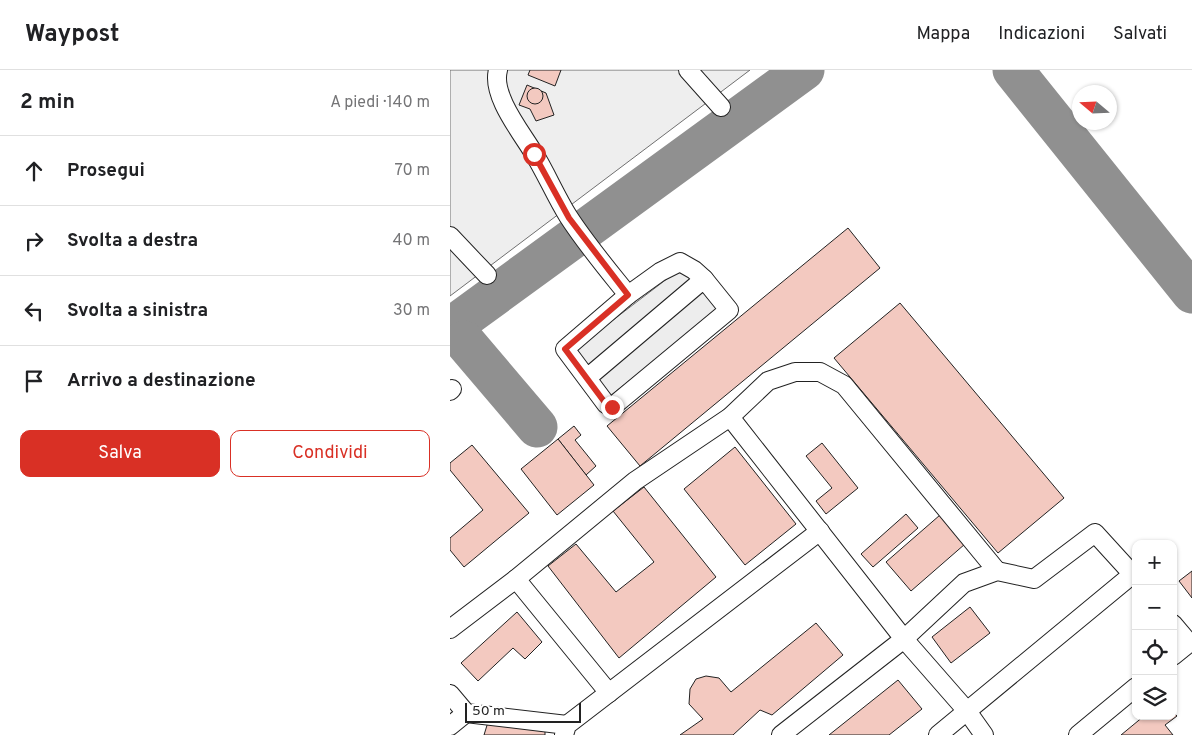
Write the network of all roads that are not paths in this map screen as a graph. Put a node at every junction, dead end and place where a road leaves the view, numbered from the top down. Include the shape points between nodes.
1 (498, 70) edge
2 (688, 70) edge
3 (721, 107) dead end
4 (450, 236) edge
5 (487, 276) dead end
6 (704, 279) junction
7 (628, 295) junction
8 (587, 378) junction
9 (730, 417) junction
10 (820, 531) junction
11 (997, 571) junction
12 (1132, 574) edge
13 (516, 578) junction
14 (1132, 578) edge
15 (1177, 629) edge
16 (450, 630) edge
17 (904, 639) junction
18 (1190, 645) edge
19 (1177, 653) edge
20 (1132, 690) edge
21 (609, 693) junction
22 (450, 694) edge
23 (967, 711) junction
24 (466, 713) junction
25 (450, 726) edge
26 (566, 730) edge
27 (781, 735) edge
28 (938, 735) edge
29 (984, 735) edge
30 (1078, 735) edge

1 - 7 lane via 504,106 555,195
2 - 3 lane
4 - 5 lane
6 - 7 lane via 680,262
6 - 8 lane
6 - 8 lane via 729,310 612,407 606,404
7 - 8 lane via 565,349
9 - 10 lane
9 - 11 lane via 768,381 795,372 820,372 844,385
9 - 13 lane via 635,481
10 - 17 lane
10 - 21 lane
11 - 12 lane via 1034,579 1095,533
11 - 17 lane via 964,583
13 - 16 lane
13 - 21 lane
14 - 23 lane
15 - 18 lane
17 - 23 lane
17 - 27 lane
18 - 19 lane
20 - 30 lane
21 - 26 lane
22 - 24 lane
23 - 28 lane
23 - 29 lane
24 - 25 lane
24 - 26 lane

